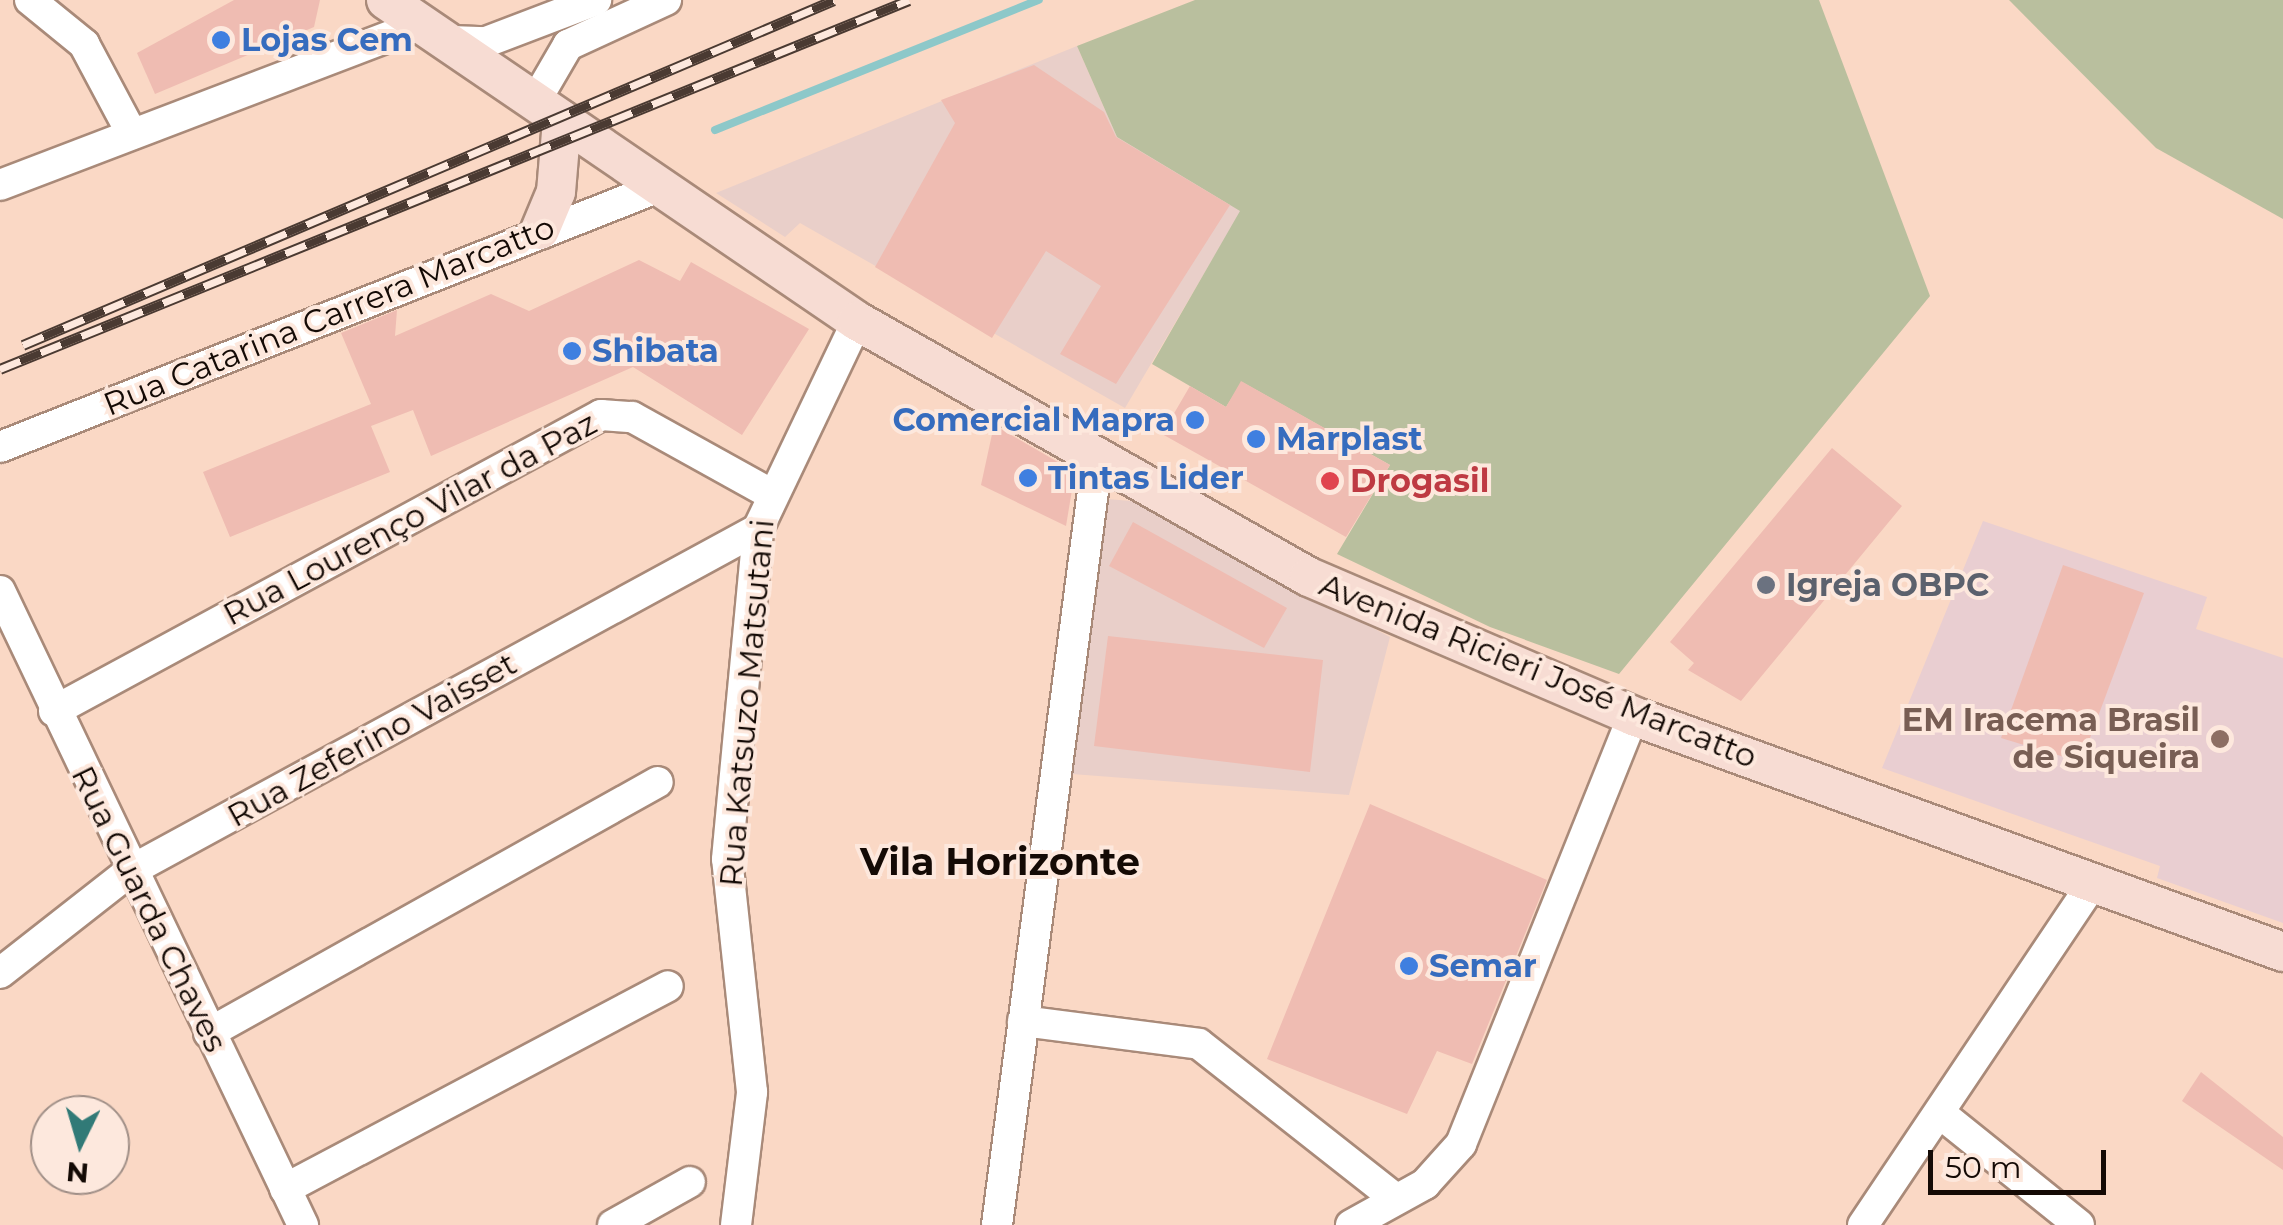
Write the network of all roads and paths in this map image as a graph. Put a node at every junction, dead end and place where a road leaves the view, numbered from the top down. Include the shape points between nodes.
1 (30, 0) edge
2 (386, 0) edge
3 (596, 0) edge
4 (666, 0) edge
5 (435, 33) junction
6 (549, 110) junction
7 (132, 134) junction
8 (0, 185) edge
9 (659, 187) junction
10 (540, 230) junction
11 (857, 321) junction
12 (0, 448) edge
13 (1096, 460) junction
14 (769, 492) junction
15 (758, 529) junction
16 (0, 591) edge
17 (54, 711) junction
18 (1633, 716) junction
19 (658, 782) dead end
20 (130, 871) junction
21 (2093, 884) junction
22 (2283, 952) edge
23 (0, 974) edge
24 (668, 986) dead end
25 (1024, 1021) junction
26 (209, 1034) junction
27 (1941, 1114) junction
28 (690, 1182) dead end
29 (285, 1189) junction
30 (1396, 1198) junction
31 (303, 1225) edge
32 (614, 1225) edge
33 (736, 1225) edge
34 (997, 1225) edge
35 (1351, 1225) edge
36 (1863, 1225) edge
37 (2079, 1225) edge

1 - 7 street via 84,44
2 - 5 main road, Avenida Ricieri José Marcatto
3 - 5 street via 486,42
4 - 6 street via 568,45
5 - 6 main road, Avenida Ricieri José Marcatto via 497,89
5 - 7 street
6 - 9 main road, Avenida Ricieri José Marcatto
6 - 10 main road via 556,192
7 - 8 street
9 - 10 street, Rua Catarina Carrera Marcatto
9 - 11 main road, Avenida Ricieri José Marcatto
10 - 12 street, Rua Catarina Carrera Marcatto
11 - 13 main road, Avenida Ricieri José Marcatto
11 - 14 street, Rua Katsuzo Matsutani
13 - 18 main road, Avenida Ricieri José Marcatto via 1310,578
13 - 25 street
14 - 15 street, Rua Katsuzo Matsutani
14 - 17 street, Rua Lourenço Vilar da Paz via 632,417 601,415
15 - 20 street, Rua Zeferino Vaisset
15 - 33 street, Rua Katsuzo Matsutani via 727,859 752,1092
16 - 17 street, Rua Guarda Chaves
17 - 20 street, Rua Guarda Chaves
18 - 21 main road, Avenida Ricieri José Marcatto
18 - 30 street via 1461,1144 1444,1169
19 - 26 street
20 - 23 street, Rua Zeferino Vaisset
20 - 26 street, Rua Guarda Chaves
21 - 22 main road, Avenida Ricieri José Marcatto
21 - 27 street
24 - 29 street
25 - 30 street via 1199,1044
25 - 34 street
26 - 29 street, Rua Guarda Chaves
27 - 36 street
27 - 37 street
28 - 32 street
29 - 31 street, Rua Guarda Chaves
30 - 35 street

